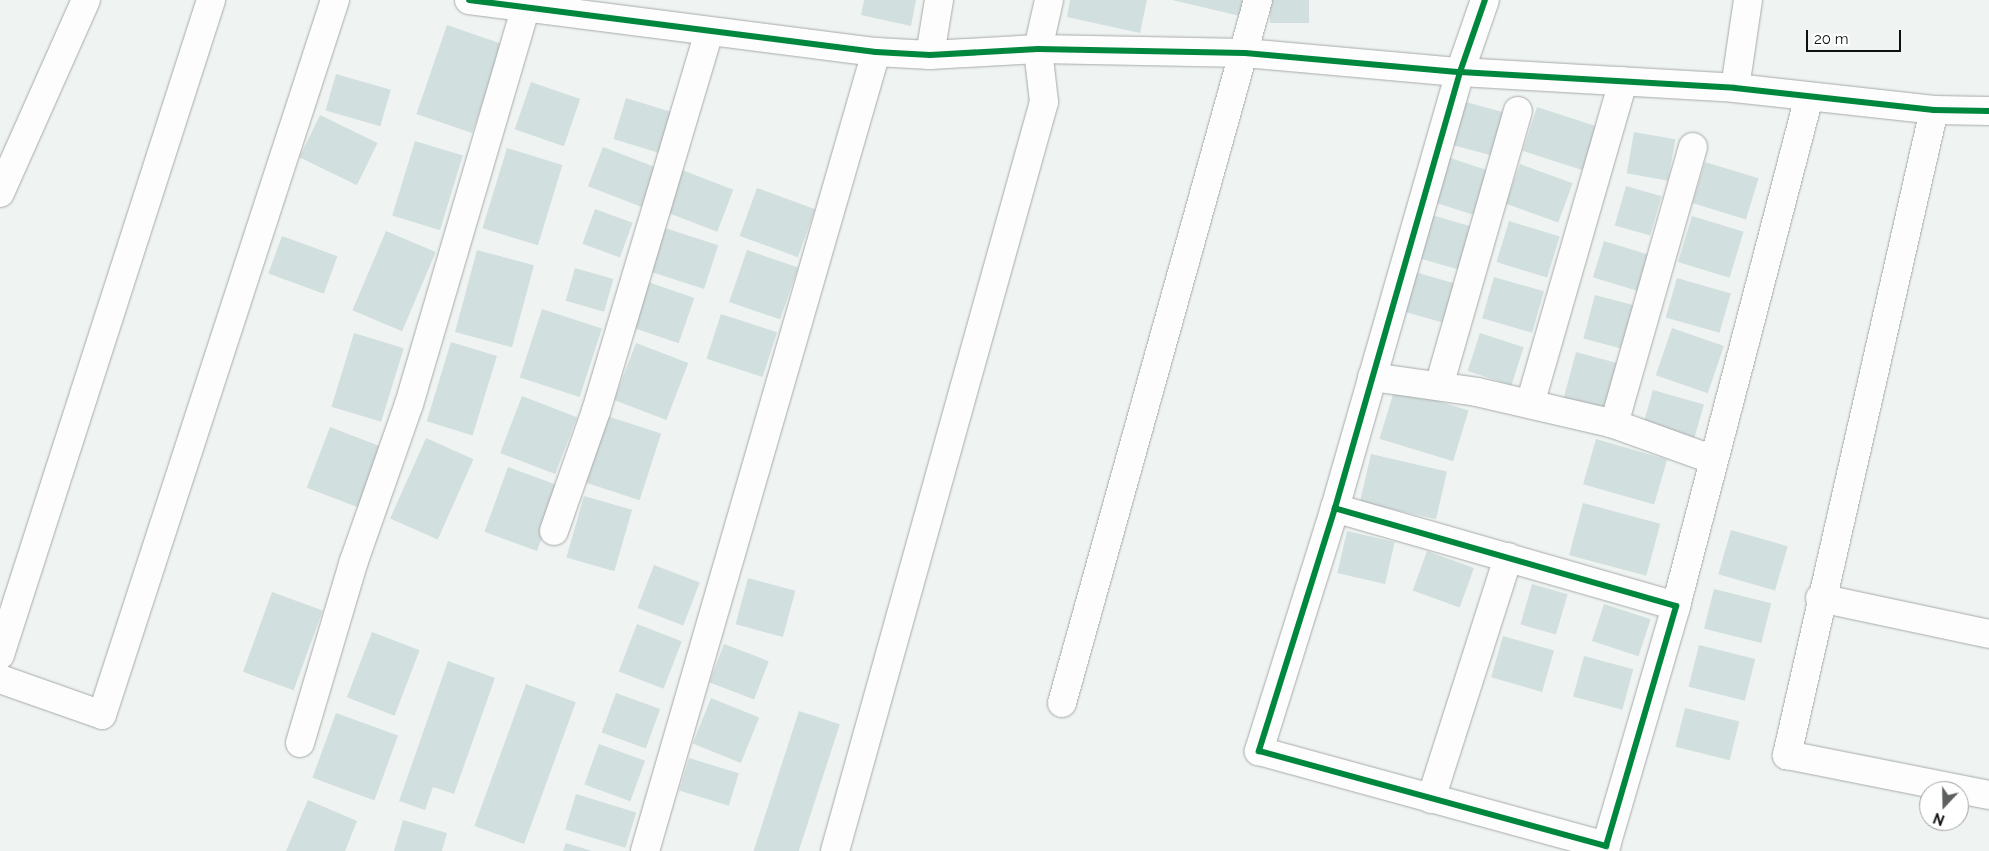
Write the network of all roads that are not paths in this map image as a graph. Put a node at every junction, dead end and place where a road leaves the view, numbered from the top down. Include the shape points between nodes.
1 (86, 0) edge
2 (211, 0) edge
3 (335, 0) edge
4 (469, 0) edge
5 (939, 0) edge
6 (1049, 0) edge
7 (1258, 0) edge
8 (1485, 0) edge
9 (1748, 0) edge
10 (526, 7) junction
11 (709, 32) junction
12 (1038, 49) junction
13 (876, 52) junction
14 (1245, 53) junction
15 (930, 55) junction
16 (1460, 72) junction
17 (1623, 81) junction
18 (1735, 88) junction
19 (1809, 97) junction
20 (1934, 110) junction
21 (1989, 111) edge
22 (1518, 112) dead end
23 (1693, 148) dead end
24 (0, 192) edge
25 (1372, 377) junction
26 (1439, 386) junction
27 (1530, 404) junction
28 (1614, 424) junction
29 (1714, 460) junction
30 (1335, 508) junction
31 (554, 530) dead end
32 (1508, 557) junction
33 (1820, 598) junction
34 (1676, 606) junction
35 (1989, 634) edge
36 (0, 655) edge
37 (0, 679) edge
38 (1062, 703) dead end
39 (300, 742) dead end
40 (1989, 795) edge
41 (1431, 799) junction
42 (645, 851) edge
43 (834, 851) edge

1 - 24 street
2 - 36 street
3 - 37 street via 102,715
4 - 10 street
5 - 15 street
6 - 12 street
7 - 14 street
8 - 16 street
9 - 18 street
10 - 11 street
10 - 39 street via 409,404 354,561
11 - 13 street
11 - 31 street via 596,411
12 - 14 street
12 - 15 street
12 - 43 street via 1044,102
13 - 15 street
13 - 42 street
14 - 16 street
14 - 38 street
16 - 17 street
16 - 25 street
17 - 18 street
17 - 27 street
18 - 19 street
19 - 20 street
19 - 29 street
20 - 21 street
20 - 33 street
22 - 26 street
23 - 28 street
25 - 26 street
25 - 30 street
26 - 27 street
27 - 28 street
28 - 29 street
29 - 34 street
30 - 32 street
30 - 41 street via 1260,751
32 - 34 street
32 - 41 street
33 - 35 street
33 - 40 street via 1787,755
34 - 41 street via 1606,846

